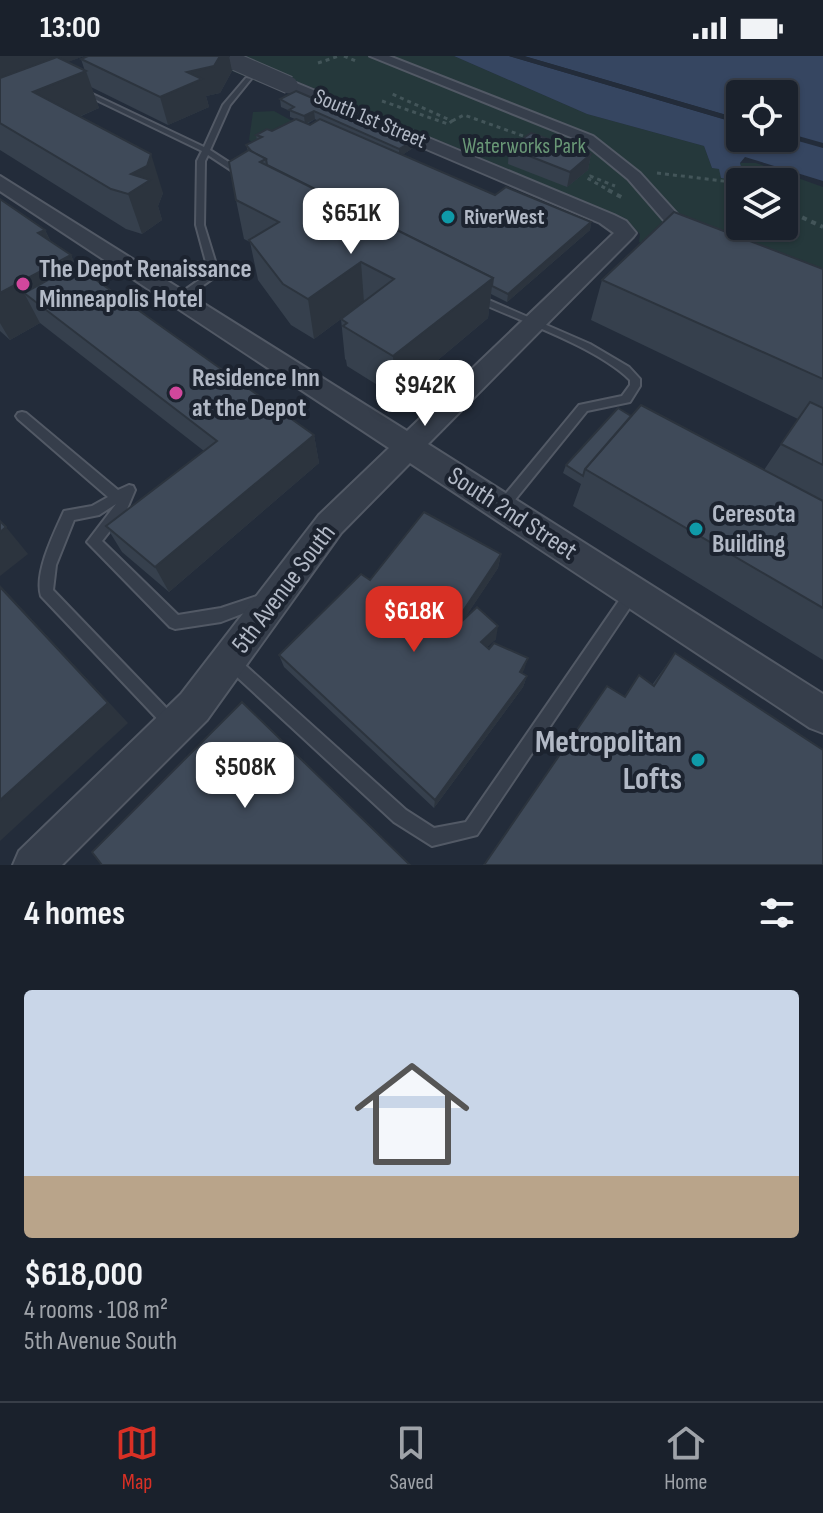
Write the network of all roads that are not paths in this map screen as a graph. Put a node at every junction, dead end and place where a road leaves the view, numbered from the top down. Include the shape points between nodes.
1 (377, 56) edge
2 (229, 59) edge
3 (248, 79) dead end
4 (70, 86) edge
5 (207, 151) junction
6 (254, 180) edge
7 (0, 182) edge
8 (607, 219) joint
9 (704, 242) edge
10 (462, 290) edge
11 (178, 299) junction
12 (535, 323) junction
13 (22, 416) dead end
14 (408, 448) junction
15 (117, 497) junction
16 (502, 507) junction
17 (633, 592) junction
18 (275, 596) junction
19 (230, 661) junction
20 (823, 715) edge
21 (174, 727) junction
22 (33, 865) edge

1 - 9 street via 588,139 634,176 673,220
2 - 8 street, South 1st Street, bridge
3 - 5 lane via 227,105
4 - 5 lane
5 - 6 lane
5 - 11 lane via 201,161 200,225 214,274
7 - 11 street, South 2nd Street
8 - 12 street, 5th Avenue South via 626,233
10 - 12 lane
11 - 14 street, South 2nd Street
12 - 14 street, 5th Avenue South
12 - 16 lane via 631,372 635,386 626,399 583,408
13 - 15 lane
14 - 16 street, South 2nd Street
14 - 18 street, 5th Avenue South via 330,524
15 - 18 lane via 129,490 94,542 175,622 221,615
15 - 21 lane via 95,511 69,515 49,565 46,592
16 - 17 street, South 2nd Street
17 - 19 lane via 471,829 432,837 400,816
17 - 20 street, South 2nd Street
18 - 19 street, 5th Avenue South
19 - 21 street, 5th Avenue South
21 - 22 street, 5th Avenue South

